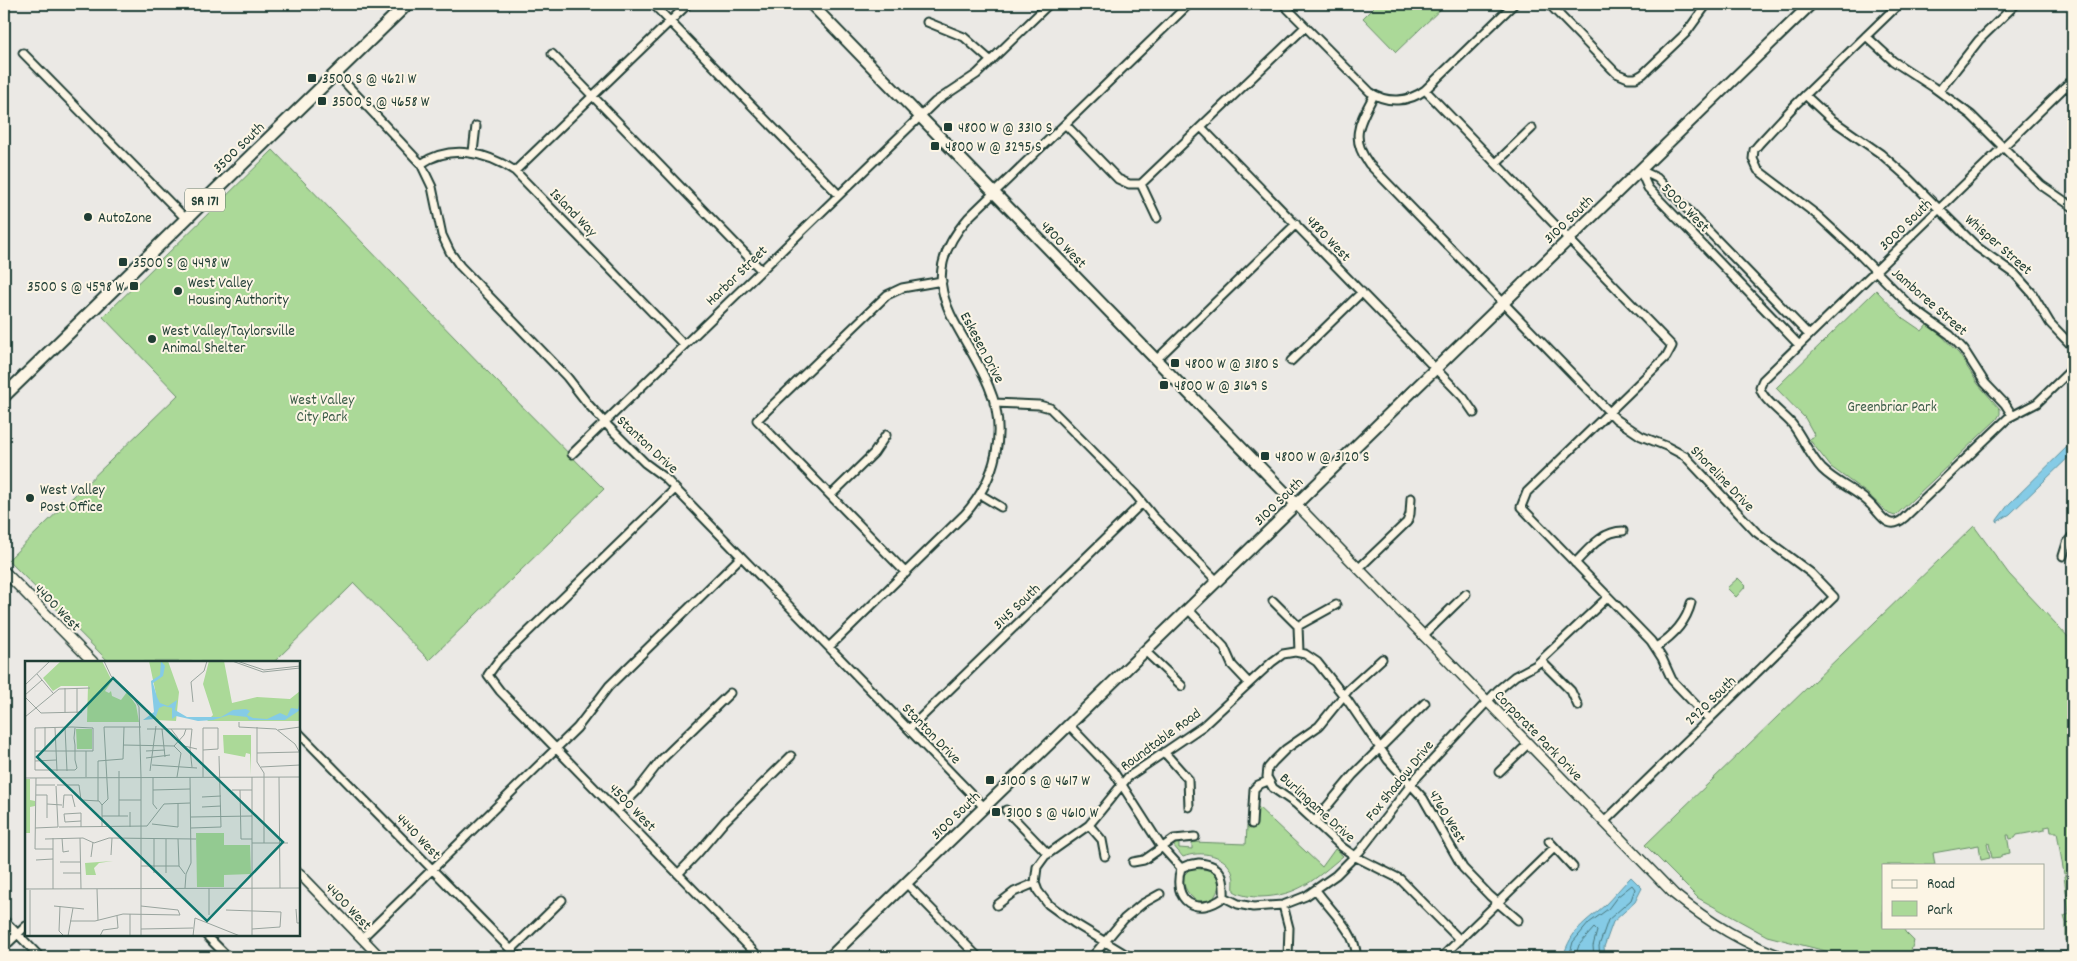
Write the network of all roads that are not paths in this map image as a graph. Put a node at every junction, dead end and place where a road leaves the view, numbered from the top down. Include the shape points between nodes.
1 (407, 4) edge
2 (653, 4) edge
3 (688, 4) edge
4 (811, 4) edge
5 (1049, 4) edge
6 (1189, 4) edge
7 (1283, 4) edge
8 (1514, 4) edge
9 (1549, 4) edge
10 (1707, 4) edge
11 (1811, 4) edge
12 (1899, 4) edge
13 (2016, 4) edge
14 (670, 21) junction
15 (927, 22) dead end
16 (1305, 27) junction
17 (1866, 36) junction
18 (24, 53) dead end
19 (552, 54) dead end
20 (991, 61) junction
21 (336, 73) junction
22 (2073, 79) edge
23 (2067, 86) junction
24 (1425, 90) junction
25 (1940, 91) junction
26 (2073, 92) edge
27 (1805, 95) junction
28 (1374, 96) junction
29 (593, 97) junction
30 (920, 116) junction
31 (1065, 124) junction
32 (476, 126) dead end
33 (1201, 127) junction
34 (1532, 128) dead end
35 (2004, 147) junction
36 (473, 152) junction
37 (1496, 163) junction
38 (421, 164) junction
39 (1640, 170) junction
40 (515, 171) junction
41 (1141, 184) junction
42 (994, 192) junction
43 (839, 195) junction
44 (2073, 207) edge
45 (1940, 209) junction
46 (1157, 218) dead end
47 (186, 219) junction
48 (1296, 224) junction
49 (1569, 239) junction
50 (761, 270) junction
51 (1876, 271) junction
52 (942, 281) junction
53 (1362, 292) junction
54 (1503, 303) junction
55 (1810, 335) junction
56 (684, 345) junction
57 (1799, 345) junction
58 (2073, 347) edge
59 (1156, 360) junction
60 (1291, 361) dead end
61 (1436, 368) junction
62 (2073, 368) edge
63 (4, 396) edge
64 (994, 404) junction
65 (1610, 412) junction
66 (1474, 413) dead end
67 (2012, 415) junction
68 (605, 422) junction
69 (886, 436) dead end
70 (572, 454) dead end
71 (675, 489) junction
72 (831, 495) junction
73 (981, 495) junction
74 (1411, 498) dead end
75 (1142, 503) junction
76 (1296, 504) junction
77 (1001, 507) dead end
78 (1623, 530) dead end
79 (2073, 535) edge
80 (2063, 556) dead end
81 (741, 557) junction
82 (1575, 563) junction
83 (1358, 569) junction
84 (4, 570) edge
85 (906, 572) junction
86 (1217, 581) junction
87 (1466, 594) dead end
88 (1608, 597) junction
89 (1834, 597) joint
90 (1273, 601) dead end
91 (1690, 603) dead end
92 (1336, 605) dead end
93 (1188, 609) junction
94 (1298, 626) junction
95 (1423, 636) junction
96 (829, 647) junction
97 (1656, 647) junction
98 (1144, 652) junction
99 (1299, 652) junction
100 (1382, 659) dead end
101 (92, 661) edge
102 (1542, 661) junction
103 (1248, 682) junction
104 (1182, 686) dead end
105 (730, 694) dead end
106 (1344, 695) junction
107 (1488, 702) junction
108 (1425, 703) dead end
109 (1578, 706) dead end
110 (1710, 719) junction
111 (1069, 725) junction
112 (909, 729) junction
113 (300, 734) edge
114 (1528, 744) junction
115 (1379, 748) junction
116 (556, 749) junction
117 (1164, 752) junction
118 (791, 756) dead end
119 (1499, 772) dead end
120 (1268, 781) junction
121 (1122, 784) junction
122 (1410, 785) junction
123 (984, 807) junction
124 (1189, 807) dead end
125 (617, 810) junction
126 (1006, 810) dead end
127 (1314, 822) junction
128 (1604, 822) junction
129 (1252, 824) dead end
130 (1089, 825) junction
131 (1195, 837) dead end
132 (1549, 841) dead end
133 (1162, 846) junction
134 (1554, 848) junction
135 (1048, 854) junction
136 (1105, 856) dead end
137 (1356, 857) junction
138 (1133, 862) dead end
139 (1573, 867) dead end
140 (1181, 868) junction
141 (432, 870) junction
142 (300, 874) edge
143 (678, 874) junction
144 (906, 883) junction
145 (1035, 883) junction
146 (1316, 890) junction
147 (1160, 894) dead end
148 (1224, 898) junction
149 (562, 900) dead end
150 (1499, 902) junction
151 (1283, 904) junction
152 (997, 905) dead end
153 (4, 920) edge
154 (1518, 920) dead end
155 (25, 927) edge
156 (18, 934) junction
157 (207, 936) edge
158 (362, 938) junction
159 (1460, 940) junction
160 (1104, 942) junction
161 (4, 947) edge
162 (511, 950) junction
163 (1444, 956) edge
164 (40, 957) edge
165 (228, 957) edge
166 (380, 957) edge
167 (518, 957) edge
168 (759, 957) edge
169 (830, 957) edge
170 (978, 957) edge
171 (1092, 957) edge
172 (1130, 957) edge
173 (1288, 957) edge
174 (1356, 957) edge
175 (1783, 957) edge
176 (2025, 957) edge
177 (2073, 957) edge

1 - 21 main road, 3500 South / SR 171
2 - 14 street
3 - 14 street
4 - 30 main road, 4800 West
5 - 20 street, Harbor Street
6 - 31 street, Eskesen Drive
7 - 16 street
8 - 24 street
9 - 10 street via 1616,73 1632,78 1643,74 1682,37
11 - 39 main road, 3100 South
12 - 17 street
13 - 25 street via 1979,40
14 - 29 street
14 - 43 street
15 - 20 street via 964,37
16 - 28 street
16 - 33 street
17 - 25 street via 1893,61
17 - 27 street
18 - 47 street
19 - 29 street
20 - 30 street, Harbor Street
21 - 38 street, Stanton Drive
21 - 47 main road, 3500 South / SR 171
22 - 23 street, 3000 South
23 - 26 street
23 - 35 street, 3000 South
24 - 28 street via 1404,100
24 - 37 street
25 - 35 street
27 - 45 street, Whisper Street via 1831,119 1892,163
27 - 51 street, Jamboree Street via 1754,150 1753,159 1758,170 1817,215
28 - 54 street, Shoreline Drive via 1359,126 1358,143 1362,155
29 - 40 street
29 - 50 street
30 - 42 main road, 4800 West
30 - 43 street, Harbor Street
31 - 41 street via 1118,179 1129,184
31 - 42 street, Eskesen Drive
32 - 36 street
33 - 41 street
33 - 48 street, 4880 West
34 - 37 street
35 - 44 street via 2041,185
35 - 45 street, 3000 South
36 - 38 street, Island Way via 433,156
36 - 40 street, Island Way
37 - 49 street
38 - 68 street, Stanton Drive via 432,187 442,235 455,260 567,377
39 - 49 main road, 3100 South
39 - 55 street, 5000 West via 1657,178
39 - 57 street, 5000 West via 1648,188
40 - 56 street, Island Way
41 - 46 street
42 - 52 street, Eskesen Drive via 968,218 951,242
42 - 59 main road, 4800 West
43 - 50 street, Harbor Street
45 - 51 street, 3000 South
45 - 58 street, Whisper Street via 1977,247 2021,280 2050,323
47 - 63 main road, 3500 South / SR 171
48 - 53 street, 4880 West
48 - 59 street
49 - 54 main road, 3100 South
49 - 65 street via 1672,346
50 - 56 street, Harbor Street
51 - 55 street, 3000 South
51 - 67 street, Jamboree Street via 1911,306 1944,329 1961,346 1985,383
52 - 64 street, Eskesen Drive via 948,311 986,379
52 - 72 street via 902,288 887,295 757,420
53 - 60 street
53 - 61 street, 4880 West
54 - 61 main road, 3100 South
54 - 65 street, Shoreline Drive
55 - 57 street, 3000 South
56 - 68 street, Harbor Street
57 - 67 street, 3000 South via 1763,380 1760,390 1793,426 1817,464 1868,502 1887,522 1897,523 1904,518
59 - 76 main road, 4800 West
61 - 66 street, 4880 West via 1464,397
61 - 76 main road, 3100 South
62 - 67 street via 2037,403
64 - 73 street, Eskesen Drive via 998,434 996,455 991,476
64 - 75 street via 1050,408
65 - 82 street via 1522,500 1521,507
65 - 89 street, Shoreline Drive via 1630,430 1689,459 1756,532 1811,573
68 - 70 street, Harbor Street
68 - 71 street, Stanton Drive
69 - 72 street via 874,453
71 - 81 street, Stanton Drive
71 - 116 street, 4500 West via 498,661 488,675
72 - 85 street
73 - 77 street
73 - 85 street, Eskesen Drive
74 - 83 street via 1407,522
75 - 86 street
75 - 112 street, 3145 South
76 - 83 street, Corporate Park Drive
76 - 86 main road, 3100 South
78 - 82 street via 1602,536
79 - 80 street
81 - 96 street, Stanton Drive
81 - 116 street via 609,686
82 - 88 street
83 - 95 street, Corporate Park Drive
84 - 101 street, 4400 West
85 - 96 street, Eskesen Drive
86 - 93 main road, 3100 South
87 - 95 street
88 - 97 street
88 - 102 street, Fox Shadow Drive
89 - 110 street, 2920 South
90 - 94 street
91 - 97 street via 1682,625
92 - 94 street
93 - 98 main road, 3100 South
93 - 103 street via 1224,646 1232,665
94 - 99 street
95 - 107 street, Corporate Park Drive
96 - 112 street, Stanton Drive
97 - 110 street via 1672,680
98 - 104 street
98 - 111 main road, 3100 South
99 - 103 street, Roundtable Road via 1278,656
99 - 106 street, 4760 West via 1317,662
100 - 106 street, Burlingame Drive
102 - 107 street, Fox Shadow Drive via 1510,680
102 - 109 street via 1571,691
103 - 117 street, Roundtable Road via 1203,726
105 - 125 street via 662,760
106 - 115 street, 4760 West
106 - 120 street, Burlingame Drive via 1319,726 1274,761 1267,773
107 - 114 street, Corporate Park Drive
107 - 122 street, Fox Shadow Drive
108 - 115 street
110 - 128 street, 2920 South
111 - 121 street via 1105,761
111 - 123 main road, 3100 South
112 - 123 street, Stanton Drive
113 - 141 street, 4440 West
114 - 119 street
114 - 128 street, Corporate Park Drive
115 - 122 street, 4760 West
115 - 127 street
116 - 125 street, 4500 West
116 - 141 street
117 - 121 street, Roundtable Road
117 - 124 street via 1188,779
118 - 143 street via 725,821
120 - 127 street, Burlingame Drive
120 - 129 street via 1258,785 1253,792
121 - 130 street, Roundtable Road
121 - 133 street
122 - 137 street, Fox Shadow Drive
122 - 150 street, 4760 West via 1425,802 1463,868
123 - 144 main road, 3100 South
125 - 143 street, 4500 West
126 - 135 street
127 - 137 street, Burlingame Drive
128 - 175 street, Corporate Park Drive via 1658,878 1697,912 1747,943
130 - 135 street, Roundtable Road
130 - 136 street via 1102,840
131 - 133 street via 1177,838
132 - 134 street
133 - 138 street via 1144,860
133 - 140 street
134 - 139 street
134 - 150 street
135 - 145 street, Roundtable Road via 1037,867
137 - 146 street, Fox Shadow Drive
137 - 159 street, Burlingame Drive via 1400,879
140 - 148 street via 1199,863 1216,868 1224,879
140 - 148 street via 1179,887 1190,904 1198,908 1208,907
141 - 158 street
141 - 162 street, 4440 West
142 - 158 street, 4400 West
143 - 168 street, 4500 West
144 - 169 main road, 3100 South
144 - 170 street
145 - 152 street via 1009,895
145 - 160 street via 1048,904
146 - 151 street, Fox Shadow Drive
146 - 174 street via 1351,935 1356,945
147 - 160 street via 1129,914
148 - 151 street, Fox Shadow Drive via 1253,906
149 - 162 street
150 - 154 street, 4760 West
150 - 159 street
151 - 173 street via 1289,928
153 - 156 street
155 - 156 street
156 - 161 street
156 - 164 street
157 - 165 street
158 - 166 street, 4400 West
159 - 163 street
160 - 171 street
160 - 172 street
162 - 167 street, 4440 West
176 - 177 street

